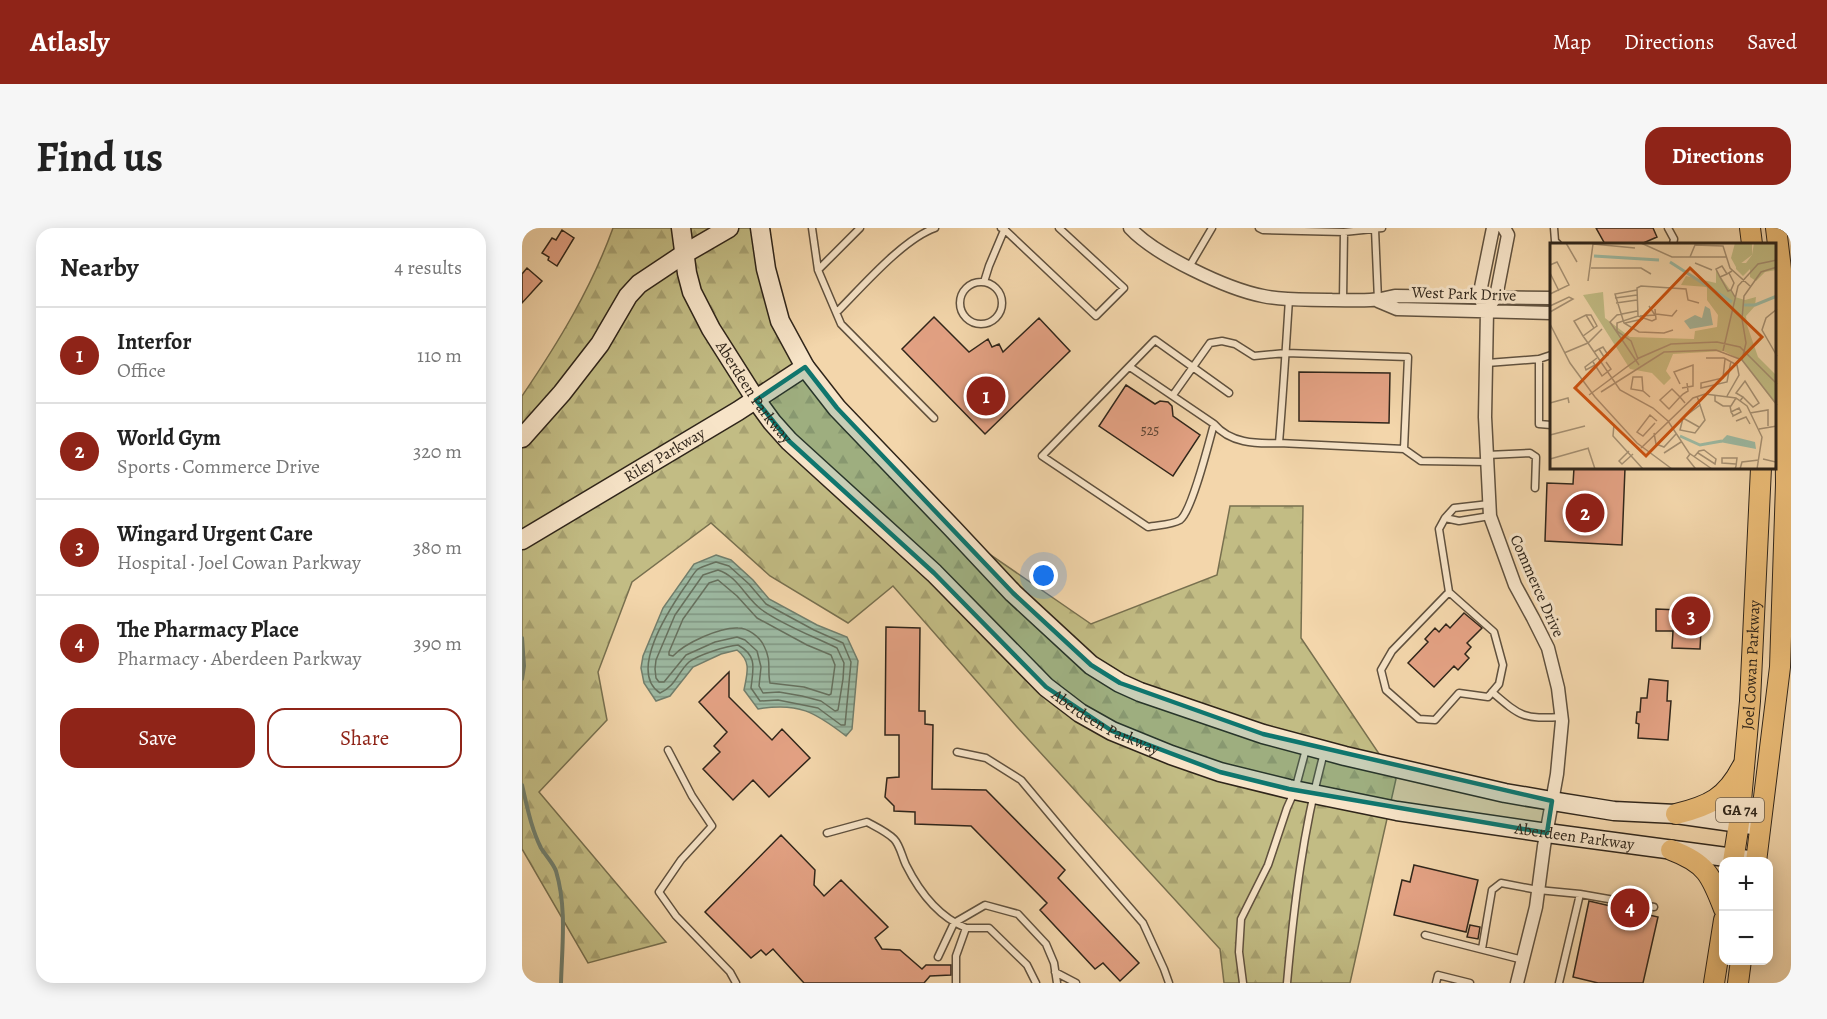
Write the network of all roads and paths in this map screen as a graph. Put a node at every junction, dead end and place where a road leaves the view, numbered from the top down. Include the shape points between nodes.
1 (681, 228) edge
2 (729, 228) edge
3 (760, 228) edge
4 (812, 228) edge
5 (860, 228) edge
6 (934, 228) edge
7 (1003, 228) edge
8 (1059, 228) edge
9 (1130, 228) edge
10 (1212, 228) edge
11 (1259, 228) edge
12 (1382, 228) edge
13 (1493, 228) edge
14 (1504, 228) edge
15 (1554, 228) edge
16 (1668, 228) edge
17 (1750, 228) edge
18 (1776, 228) edge
19 (1288, 229) edge
20 (1375, 229) edge
21 (1329, 230) edge
22 (1344, 232) junction
23 (1557, 243) edge
24 (1673, 243) edge
25 (1752, 243) edge
26 (684, 254) junction
27 (1189, 267) junction
28 (818, 270) junction
29 (1786, 272) edge
30 (984, 282) junction
31 (1479, 297) junction
32 (1496, 297) junction
33 (1550, 298) edge
34 (1289, 300) junction
35 (1343, 300) junction
36 (1378, 301) junction
37 (1487, 310) junction
38 (837, 312) junction
39 (1783, 312) edge
40 (1550, 313) edge
41 (1286, 353) junction
42 (1550, 355) edge
43 (1539, 359) junction
44 (1487, 363) junction
45 (805, 367) junction
46 (1130, 367) junction
47 (1192, 367) junction
48 (1229, 393) dead end
49 (1173, 395) junction
50 (756, 400) junction
51 (934, 418) dead end
52 (1214, 424) junction
53 (1550, 424) edge
54 (522, 438) edge
55 (1279, 443) junction
56 (1404, 449) junction
57 (1487, 458) junction
58 (1761, 470) edge
59 (1534, 489) dead end
60 (1788, 500) edge
61 (1490, 510) junction
62 (1445, 518) junction
63 (522, 540) edge
64 (1787, 566) edge
65 (1449, 592) junction
66 (1492, 692) junction
67 (1562, 717) junction
68 (1307, 746) junction
69 (668, 750) dead end
70 (1325, 750) junction
71 (957, 752) dead end
72 (1745, 761) junction
73 (1304, 792) junction
74 (1552, 801) junction
75 (1676, 814) junction
76 (1739, 823) junction
77 (1761, 826) junction
78 (827, 833) dead end
79 (1547, 833) junction
80 (1671, 850) junction
81 (1733, 857) edge
82 (1757, 857) edge
83 (1719, 858) edge
84 (1538, 890) junction
85 (1580, 894) junction
86 (1719, 897) edge
87 (1654, 907) dead end
88 (954, 923) junction
89 (966, 928) junction
90 (1425, 935) dead end
91 (1482, 949) junction
92 (1719, 952) edge
93 (938, 957) dead end
94 (1523, 960) junction
95 (1740, 965) edge
96 (1055, 972) junction
97 (736, 983) edge
98 (956, 983) edge
99 (1036, 983) edge
100 (1057, 983) edge
101 (1076, 983) edge
102 (1168, 983) edge
103 (1243, 983) edge
104 (1287, 983) edge
105 (1436, 983) edge
106 (1470, 983) edge
107 (1517, 983) edge
108 (1559, 983) edge
109 (1714, 983) edge
110 (1738, 983) edge

1 - 26 street, Aberdeen Parkway
2 - 26 street
3 - 45 street, Aberdeen Parkway via 780,321
4 - 28 lane
5 - 28 lane
6 - 38 lane via 904,247
7 - 8 lane via 1096,316 1124,288
7 - 30 lane
9 - 27 street, West Park Drive
10 - 27 lane
11 - 19 lane
12 - 20 lane
13 - 31 street
14 - 32 street via 1508,235
15 - 23 lane
16 - 24 lane
17 - 25 main road
18 - 29 main road, Joel Cowan Parkway / GA 74
19 - 21 lane
20 - 22 lane
20 - 36 lane
21 - 22 lane
22 - 35 lane
26 - 50 street, Aberdeen Parkway via 692,292
26 - 54 street via 628,296 600,344
27 - 34 street, West Park Drive via 1221,284
28 - 38 lane
29 - 39 main road, Joel Cowan Parkway / GA 74
30 - 30 lane via 970,285 961,296 961,311 978,324 996,318 1002,307 996,288
31 - 32 street, West Park Drive
31 - 36 street, West Park Drive via 1395,296
31 - 37 street
32 - 33 street, West Park Drive
32 - 37 street
34 - 35 street, West Park Drive
34 - 41 lane
35 - 36 street, West Park Drive
36 - 37 street, West Park Drive via 1397,309
37 - 40 street, West Park Drive
37 - 44 street, Commerce Drive
38 - 51 lane via 841,324
39 - 60 main road, Joel Cowan Parkway / GA 74
41 - 47 lane via 1254,356 1235,344 1221,341 1210,343
41 - 55 lane
41 - 56 lane via 1408,357
42 - 43 lane
43 - 44 lane
43 - 53 lane via 1539,424
44 - 57 street, Commerce Drive
45 - 50 street, Riley Parkway
45 - 68 street, Aberdeen Parkway via 837,408 1013,593 1090,665 1140,692
46 - 47 lane via 1155,340
46 - 49 lane
46 - 52 lane via 1042,456 1148,527 1177,522 1183,518
47 - 48 lane
47 - 49 lane
49 - 52 lane
50 - 63 street, Riley Parkway
50 - 73 street, Aberdeen Parkway via 789,441 934,573 1063,701 1112,731 1171,755 1220,772
52 - 55 lane via 1233,439
55 - 56 lane
56 - 57 lane via 1421,461
57 - 59 lane via 1530,453 1536,457
57 - 61 street, Commerce Drive
58 - 72 main road, Joel Cowan Parkway / GA 74
60 - 64 main road, Joel Cowan Parkway / GA 74
61 - 62 lane via 1459,521
61 - 62 lane via 1454,508
61 - 67 street, Commerce Drive via 1515,585 1548,648
62 - 65 lane via 1439,529
64 - 77 main road, Joel Cowan Parkway / GA 74 via 1780,667
65 - 66 lane via 1494,632 1503,665 1499,684
65 - 66 lane via 1392,651 1381,670 1386,690 1419,719 1435,720 1459,693 1488,697
66 - 67 lane via 1517,713 1531,718
67 - 74 street, Commerce Drive
68 - 70 street, Aberdeen Parkway
68 - 73 lane
69 - 97 lane via 712,826 659,892
70 - 73 lane
70 - 74 street, Aberdeen Parkway
71 - 102 lane via 986,758 1021,780 1143,923
72 - 75 main road via 1722,796 1701,808
72 - 76 main road, Joel Cowan Parkway / GA 74
73 - 79 street, Aberdeen Parkway via 1397,811
73 - 103 lane via 1287,808 1268,866 1241,919 1239,952
73 - 104 lane
74 - 75 street, Aberdeen Parkway via 1614,811
74 - 79 street, Commerce Drive
75 - 76 street, Aberdeen Parkway
76 - 77 street, Aberdeen Parkway
76 - 81 main road, Joel Cowan Parkway / GA 74
77 - 82 main road, Joel Cowan Parkway / GA 74
78 - 88 lane via 867,822 882,830 896,841 916,884
79 - 80 street, Aberdeen Parkway
79 - 84 street, Commerce Drive
80 - 83 street, Aberdeen Parkway
80 - 86 main road via 1701,865
84 - 85 lane
84 - 91 lane via 1501,883 1492,890
84 - 94 street, Commerce Drive
85 - 87 lane
85 - 108 lane
88 - 89 lane
88 - 93 lane
88 - 96 lane via 984,905 1018,914 1046,944
89 - 98 lane via 956,956
89 - 99 lane via 989,928 1027,965
90 - 91 lane
91 - 94 lane
92 - 109 main road
94 - 107 street, Commerce Drive
95 - 110 main road
96 - 100 lane
96 - 101 lane
105 - 106 lane via 1438,975

